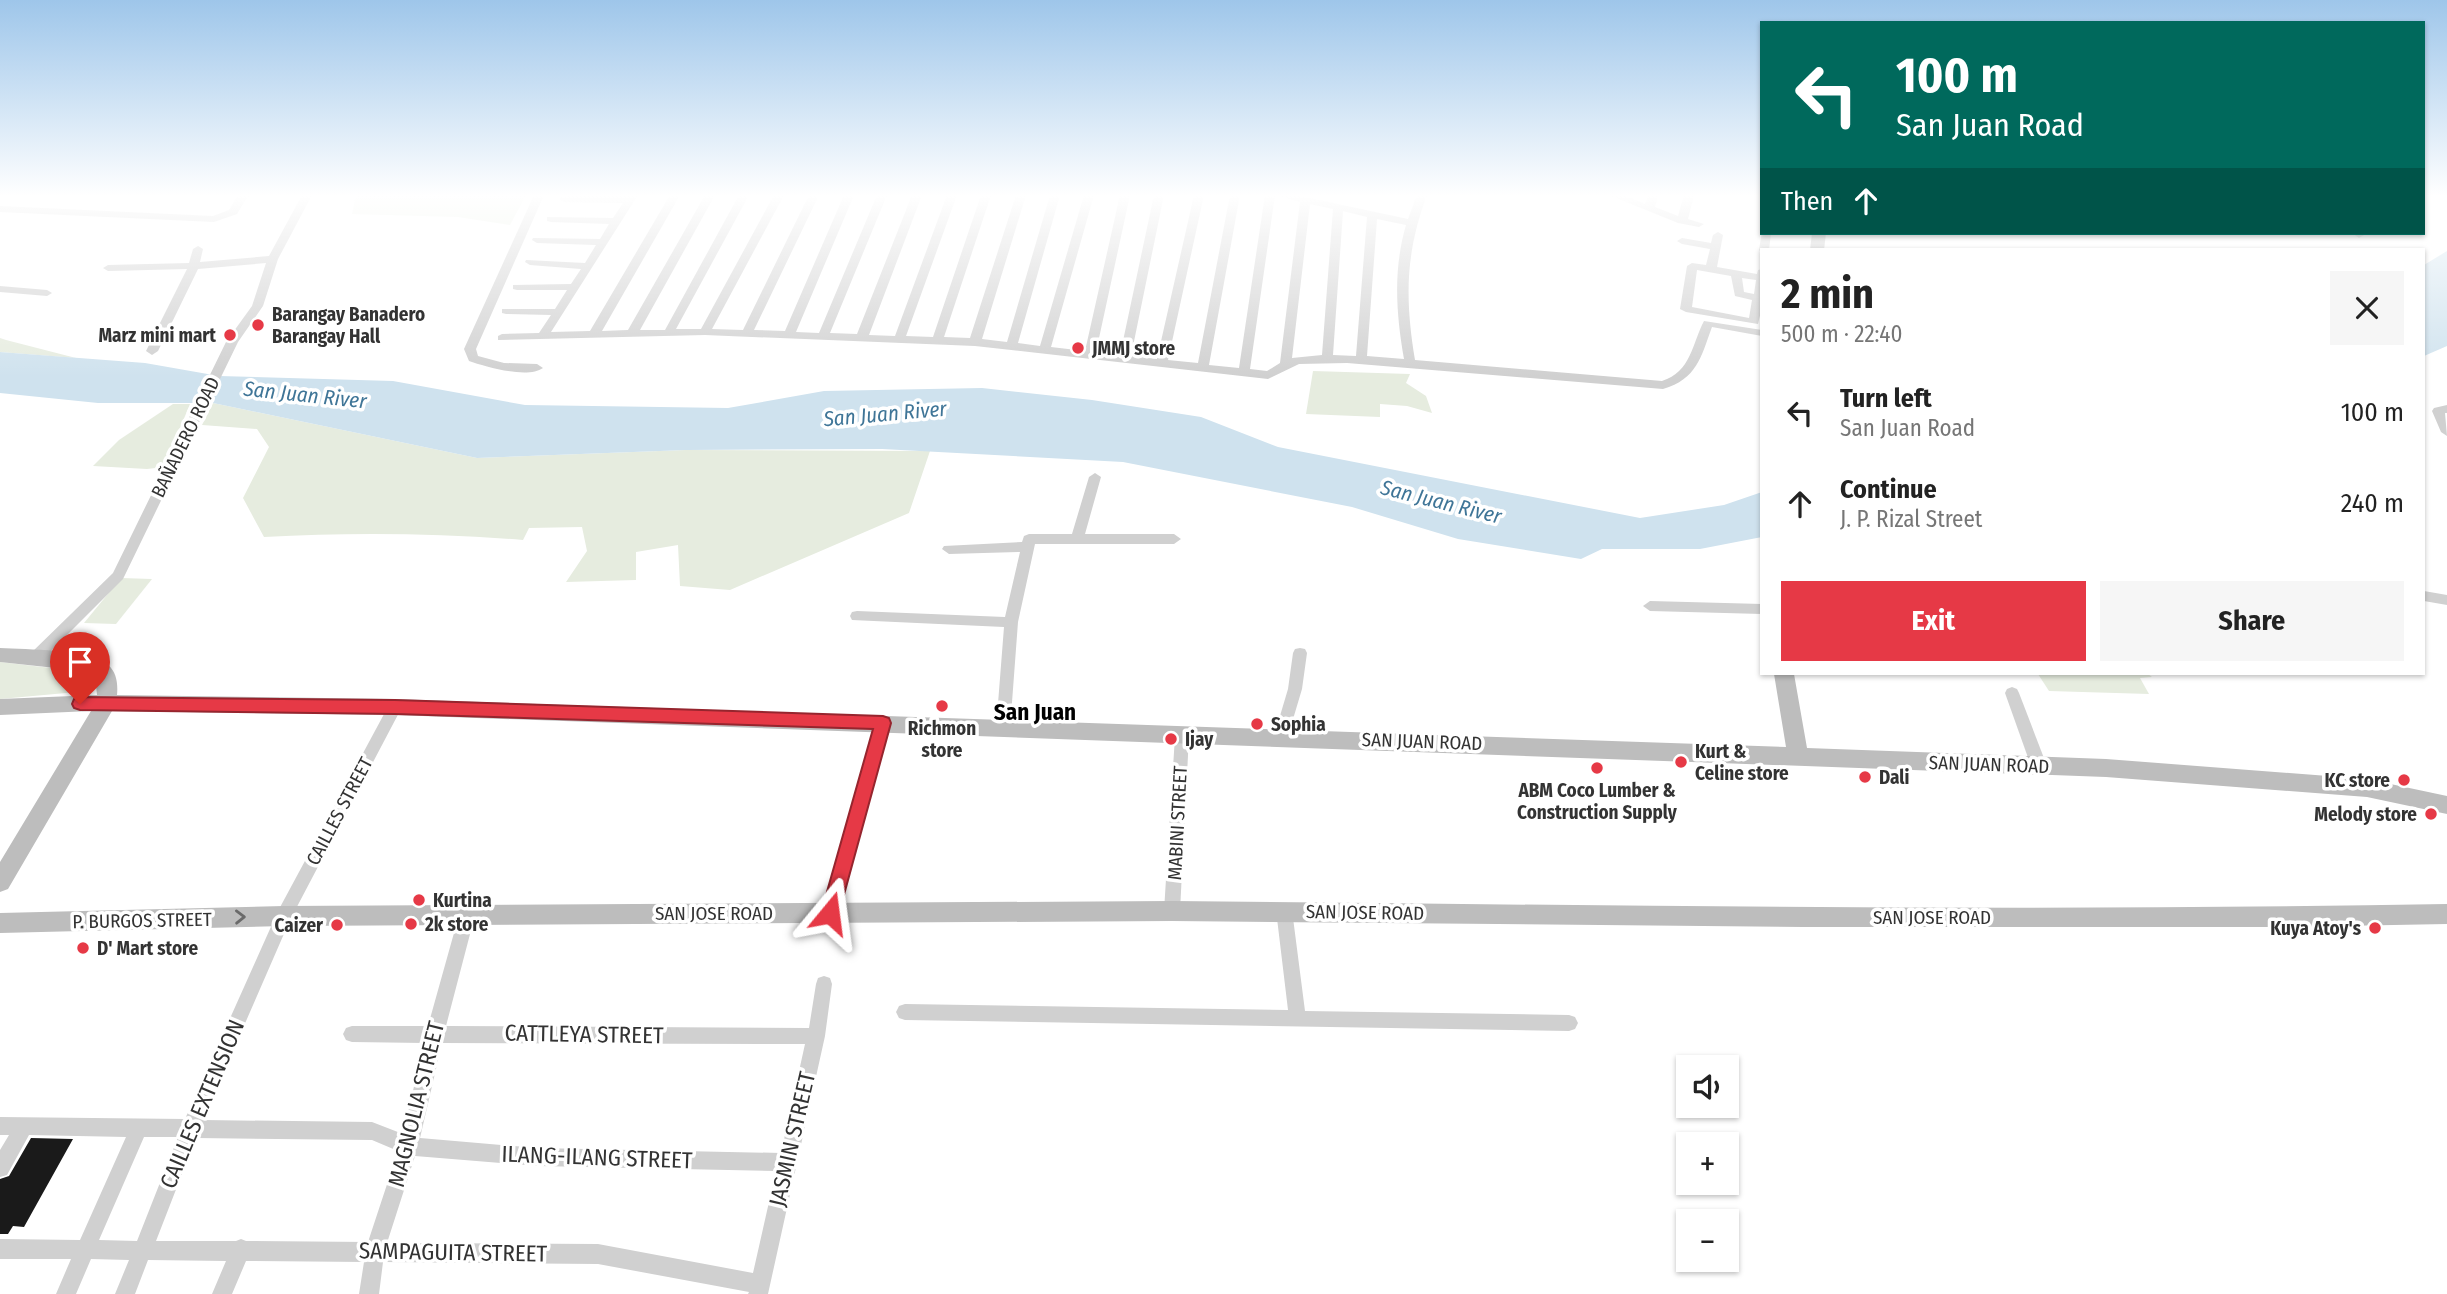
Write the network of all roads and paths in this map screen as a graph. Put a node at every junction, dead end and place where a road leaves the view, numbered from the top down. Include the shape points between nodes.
1 (196, 255) edge
2 (275, 255) edge
3 (512, 255) edge
4 (595, 255) edge
5 (640, 255) edge
6 (676, 255) edge
7 (711, 255) edge
8 (746, 255) edge
9 (785, 255) edge
10 (823, 255) edge
11 (857, 255) edge
12 (894, 255) edge
13 (930, 255) edge
14 (966, 255) edge
15 (1002, 255) edge
16 (1038, 255) edge
17 (1072, 255) edge
18 (1112, 255) edge
19 (1146, 255) edge
20 (1186, 255) edge
21 (1224, 255) edge
22 (1261, 255) edge
23 (1298, 255) edge
24 (1335, 255) edge
25 (1369, 255) edge
26 (1403, 255) edge
27 (1714, 255) edge
28 (273, 259) junction
29 (530, 262) dead end
30 (194, 266) junction
31 (588, 266) junction
32 (108, 268) dead end
33 (1711, 269) junction
34 (1736, 273) junction
35 (1760, 278) edge
36 (517, 287) dead end
37 (573, 287) junction
38 (1760, 288) edge
39 (0, 289) edge
40 (47, 293) dead end
41 (1758, 298) junction
42 (506, 311) dead end
43 (558, 312) junction
44 (633, 332) junction
45 (668, 332) junction
46 (705, 332) junction
47 (594, 333) junction
48 (747, 333) junction
49 (790, 333) junction
50 (1760, 333) edge
51 (824, 335) junction
52 (543, 336) junction
53 (862, 337) junction
54 (502, 338) dead end
55 (899, 339) junction
56 (937, 341) junction
57 (975, 342) junction
58 (1012, 345) junction
59 (1045, 348) junction
60 (152, 351) dead end
61 (1090, 353) junction
62 (1125, 358) junction
63 (1327, 360) junction
64 (1361, 361) junction
65 (1162, 362) junction
66 (1413, 363) dead end
67 (1286, 365) junction
68 (537, 368) dead end
69 (1203, 368) junction
70 (1244, 373) junction
71 (2443, 410) edge
72 (2447, 432) edge
73 (1096, 477) dead end
74 (1077, 539) junction
75 (1174, 539) dead end
76 (1028, 547) junction
77 (949, 549) dead end
78 (2425, 596) edge
79 (2447, 600) edge
80 (1650, 606) dead end
81 (1760, 609) edge
82 (857, 615) dead end
83 (1012, 622) junction
84 (1300, 653) dead end
85 (0, 655) edge
86 (35, 658) junction
87 (1784, 675) edge
88 (2012, 693) dead end
89 (106, 702) junction
90 (0, 707) edge
91 (395, 707) junction
92 (883, 723) junction
93 (1003, 729) junction
94 (1182, 736) junction
95 (1281, 736) junction
96 (1798, 756) junction
97 (2039, 766) junction
98 (2447, 806) edge
99 (0, 882) edge
100 (1172, 911) junction
101 (1284, 911) junction
102 (830, 913) junction
103 (2447, 914) edge
104 (467, 915) junction
105 (284, 916) junction
106 (0, 923) edge
107 (824, 984) dead end
108 (905, 1012) dead end
109 (1298, 1020) junction
110 (1569, 1023) dead end
111 (435, 1032) junction
112 (352, 1034) dead end
113 (816, 1036) junction
114 (0, 1126) edge
115 (24, 1127) junction
116 (139, 1128) junction
117 (190, 1129) junction
118 (409, 1146) junction
119 (786, 1162) junction
120 (0, 1168) edge
121 (0, 1248) edge
122 (85, 1248) junction
123 (241, 1249) junction
124 (142, 1250) junction
125 (375, 1251) junction
126 (759, 1289) edge
127 (66, 1294) edge
128 (125, 1294) edge
129 (222, 1294) edge
130 (369, 1294) edge

1 - 30 street
2 - 28 street, BAÑADERO ROAD
3 - 68 street via 471,349 479,361 512,369
4 - 31 street
5 - 47 street
6 - 44 street
7 - 45 street
8 - 46 street
9 - 48 street
10 - 49 street
11 - 51 street
12 - 53 street
13 - 55 street
14 - 56 street
15 - 57 street
16 - 58 street
17 - 59 street
18 - 61 street
19 - 62 street
20 - 65 street
21 - 69 street
22 - 70 street
23 - 67 street
24 - 63 street
25 - 64 street
26 - 64 street via 1402,317 1410,363
27 - 33 street
28 - 30 street
28 - 86 street, BAÑADERO ROAD via 257,306 227,352 118,576
29 - 31 street
30 - 32 street
30 - 60 street
31 - 37 street
33 - 34 street
33 - 41 street via 1692,266 1686,309 1754,322
34 - 35 street
34 - 41 street via 1739,294
36 - 37 street
37 - 43 street
38 - 41 street
39 - 40 street
42 - 43 street
43 - 52 street
44 - 45 street
44 - 47 street
45 - 46 street
46 - 48 street
47 - 52 street
48 - 49 street
49 - 51 street
50 - 66 street via 1708,323 1689,371 1677,382 1663,385
51 - 53 street
52 - 54 street
53 - 55 street
55 - 56 street
56 - 57 street
57 - 58 street
58 - 59 street
59 - 61 street
61 - 62 street
62 - 65 street
63 - 64 street
63 - 67 street
65 - 69 street
67 - 70 street via 1268,375
69 - 70 street
71 - 72 street
73 - 74 street
74 - 75 street
74 - 76 street via 1030,539
76 - 77 street
76 - 83 street
78 - 79 street
80 - 81 street
82 - 83 street
83 - 93 street
84 - 95 street
85 - 86 street
86 - 89 street via 76,661 101,671 107,681
87 - 96 street
88 - 97 street
89 - 90 street, SAN JUAN ROAD
89 - 91 street, SAN JUAN ROAD
89 - 99 street
91 - 92 street, SAN JUAN ROAD
91 - 105 street, CAILLES STREET
92 - 93 street, SAN JUAN ROAD
92 - 102 street
93 - 94 street, SAN JUAN ROAD
94 - 95 street, SAN JUAN ROAD
94 - 100 street, MABINI STREET
95 - 96 street, SAN JUAN ROAD
96 - 97 street, SAN JUAN ROAD
97 - 98 street, SAN JUAN ROAD via 2367,788
100 - 101 street, SAN JOSE ROAD
100 - 102 street, SAN JOSE ROAD
101 - 103 street, SAN JOSE ROAD via 1804,917
101 - 109 street
102 - 104 street, SAN JOSE ROAD
104 - 105 street, SAN JOSE ROAD
104 - 111 street, MAGNOLIA STREET
106 -> 105 street, P. BURGOS STREET
105 - 117 street, CAILLES EXTENSION
107 - 113 street, JASMIN STREET
108 - 109 street
109 - 110 street
111 - 112 street, CATTLEYA STREET
111 - 113 street, CATTLEYA STREET
111 - 118 street, MAGNOLIA STREET
113 - 119 street, JASMIN STREET
114 - 115 street, ILANG-ILANG STREET
115 - 116 street, ILANG-ILANG STREET
115 - 120 street
116 - 117 street, ILANG-ILANG STREET
116 - 122 street
117 - 118 street, ILANG-ILANG STREET via 372,1131
117 - 124 street, CAILLES EXTENSION
118 - 119 street, ILANG-ILANG STREET via 538,1157
118 - 125 street, MAGNOLIA STREET
119 - 126 street, JASMIN STREET
121 - 122 street, SAMPAGUITA STREET
122 - 124 street, SAMPAGUITA STREET
122 - 127 street
123 - 124 street, SAMPAGUITA STREET
123 - 125 street, SAMPAGUITA STREET
123 - 129 street
124 - 128 street, CAILLES EXTENSION
125 - 126 street, SAMPAGUITA STREET via 598,1254
125 - 130 street, MAGNOLIA STREET

